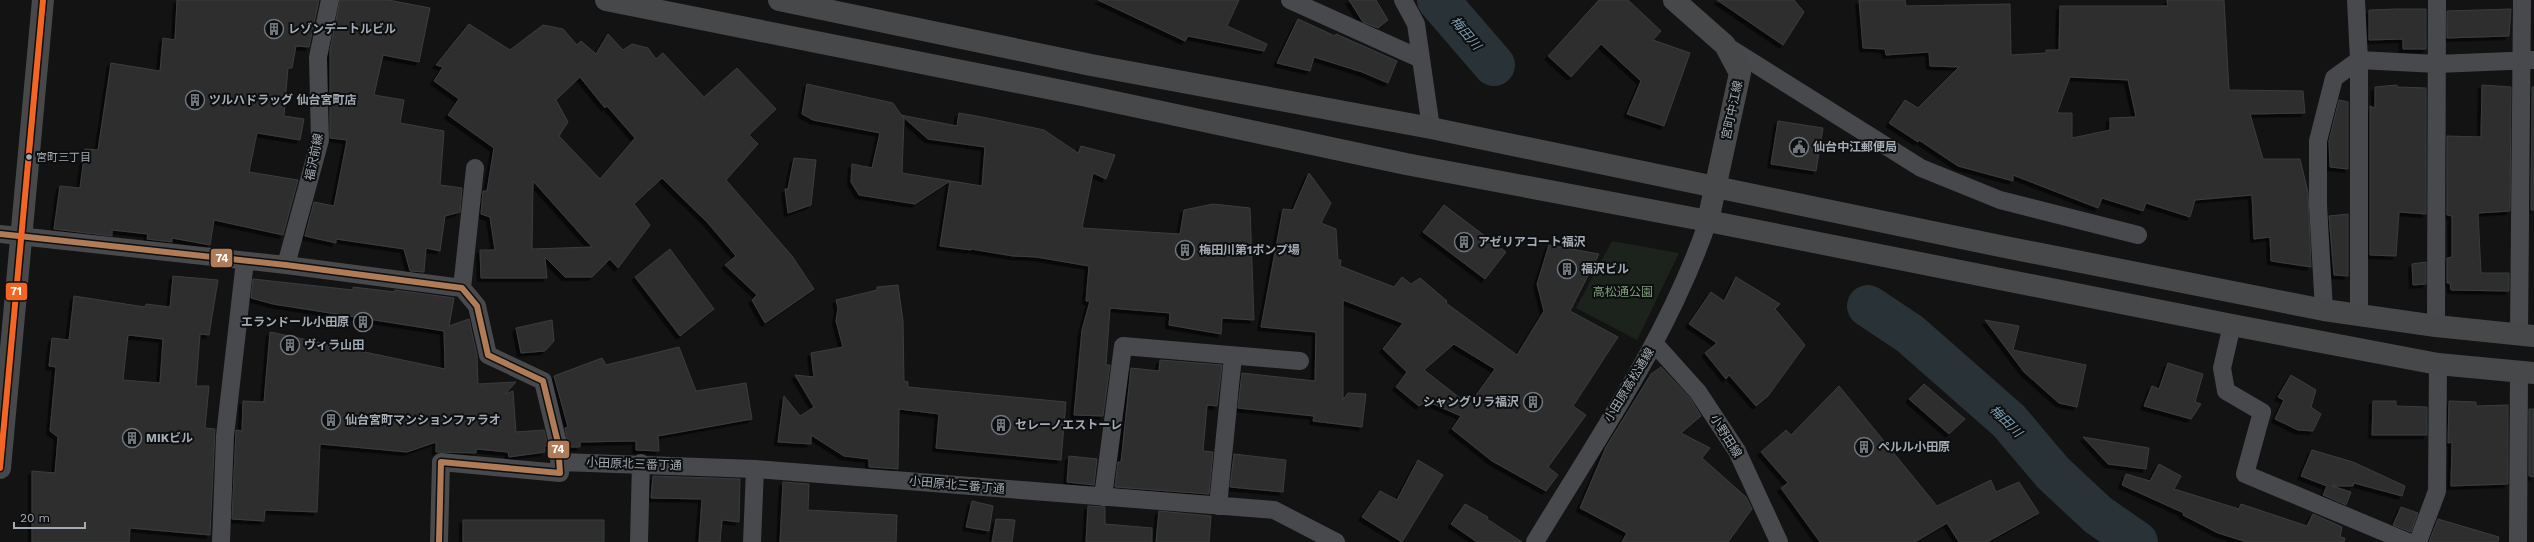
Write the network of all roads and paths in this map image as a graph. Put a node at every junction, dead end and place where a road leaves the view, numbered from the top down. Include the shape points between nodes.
1 (43, 0) edge
2 (330, 0) edge
3 (606, 0) edge
4 (779, 0) edge
5 (1290, 0) edge
6 (1403, 0) edge
7 (1674, 0) edge
8 (2356, 0) edge
9 (2437, 0) edge
10 (2522, 0) edge
11 (1725, 44) junction
12 (2529, 59) edge
13 (1421, 60) junction
14 (2359, 60) junction
15 (2437, 64) junction
16 (1431, 128) junction
17 (476, 168) dead end
18 (1715, 187) junction
19 (1708, 221) junction
20 (10, 235) edge
21 (2138, 235) dead end
22 (245, 261) junction
23 (286, 265) junction
24 (462, 288) junction
25 (2324, 310) junction
26 (2359, 316) junction
27 (2232, 325) junction
28 (2436, 326) junction
29 (2526, 336) edge
30 (1654, 343) junction
31 (1233, 356) junction
32 (1300, 361) dead end
33 (2438, 364) junction
34 (2526, 373) edge
35 (561, 462) junction
36 (641, 463) junction
37 (0, 468) edge
38 (755, 469) junction
39 (1103, 496) junction
40 (1218, 506) junction
41 (222, 542) edge
42 (439, 542) edge
43 (639, 542) edge
44 (752, 542) edge
45 (1336, 542) edge
46 (1535, 542) edge
47 (1779, 542) edge
48 (2408, 542) edge
49 (2418, 542) edge
50 (2518, 542) edge

1 - 20 street
2 - 23 street, 福沢前線 via 318,57 320,140
3 - 19 street via 1082,95 1406,164
4 - 16 street via 1091,65
5 - 13 street
6 - 13 street via 1416,24
7 - 11 street, 宮町中江線
8 - 14 street
9 - 15 street
10 - 12 street
11 - 18 street, 宮町中江線 via 1740,73
11 - 21 street via 1921,168 2000,200
12 - 15 street
12 - 29 street
13 - 16 street
14 - 15 street
14 - 25 street via 2334,78 2318,141 2318,204
14 - 26 street
15 - 28 street
16 - 18 street
17 - 24 street
18 - 19 street, 宮町中江線
18 - 25 street
19 - 27 street
19 - 30 street, 小田原高松通線 via 1699,249
20 - 22 street
20 - 37 street
22 - 23 street
22 - 41 street via 225,436
23 - 24 street
24 - 35 street via 477,306 488,355 543,381
25 - 26 street
26 - 28 street
27 - 33 street
27 - 48 street via 2222,368 2226,391 2262,412 2245,474
28 - 29 street
30 - 46 street, 小田原高松通線
30 - 47 street, 小野田線 via 1698,392 1737,451
31 - 32 street
31 - 39 street via 1123,346
31 - 40 street
33 - 34 street
33 - 49 street via 2437,491
34 - 50 street
35 - 36 street, 小田原北三番丁通
35 - 42 street via 560,473 441,462
36 - 38 street, 小田原北三番丁通
36 - 43 street
38 - 39 street, 小田原北三番丁通
38 - 44 street
39 - 40 street, 小田原北三番丁通
40 - 45 street, 小田原北三番丁通 via 1274,510

